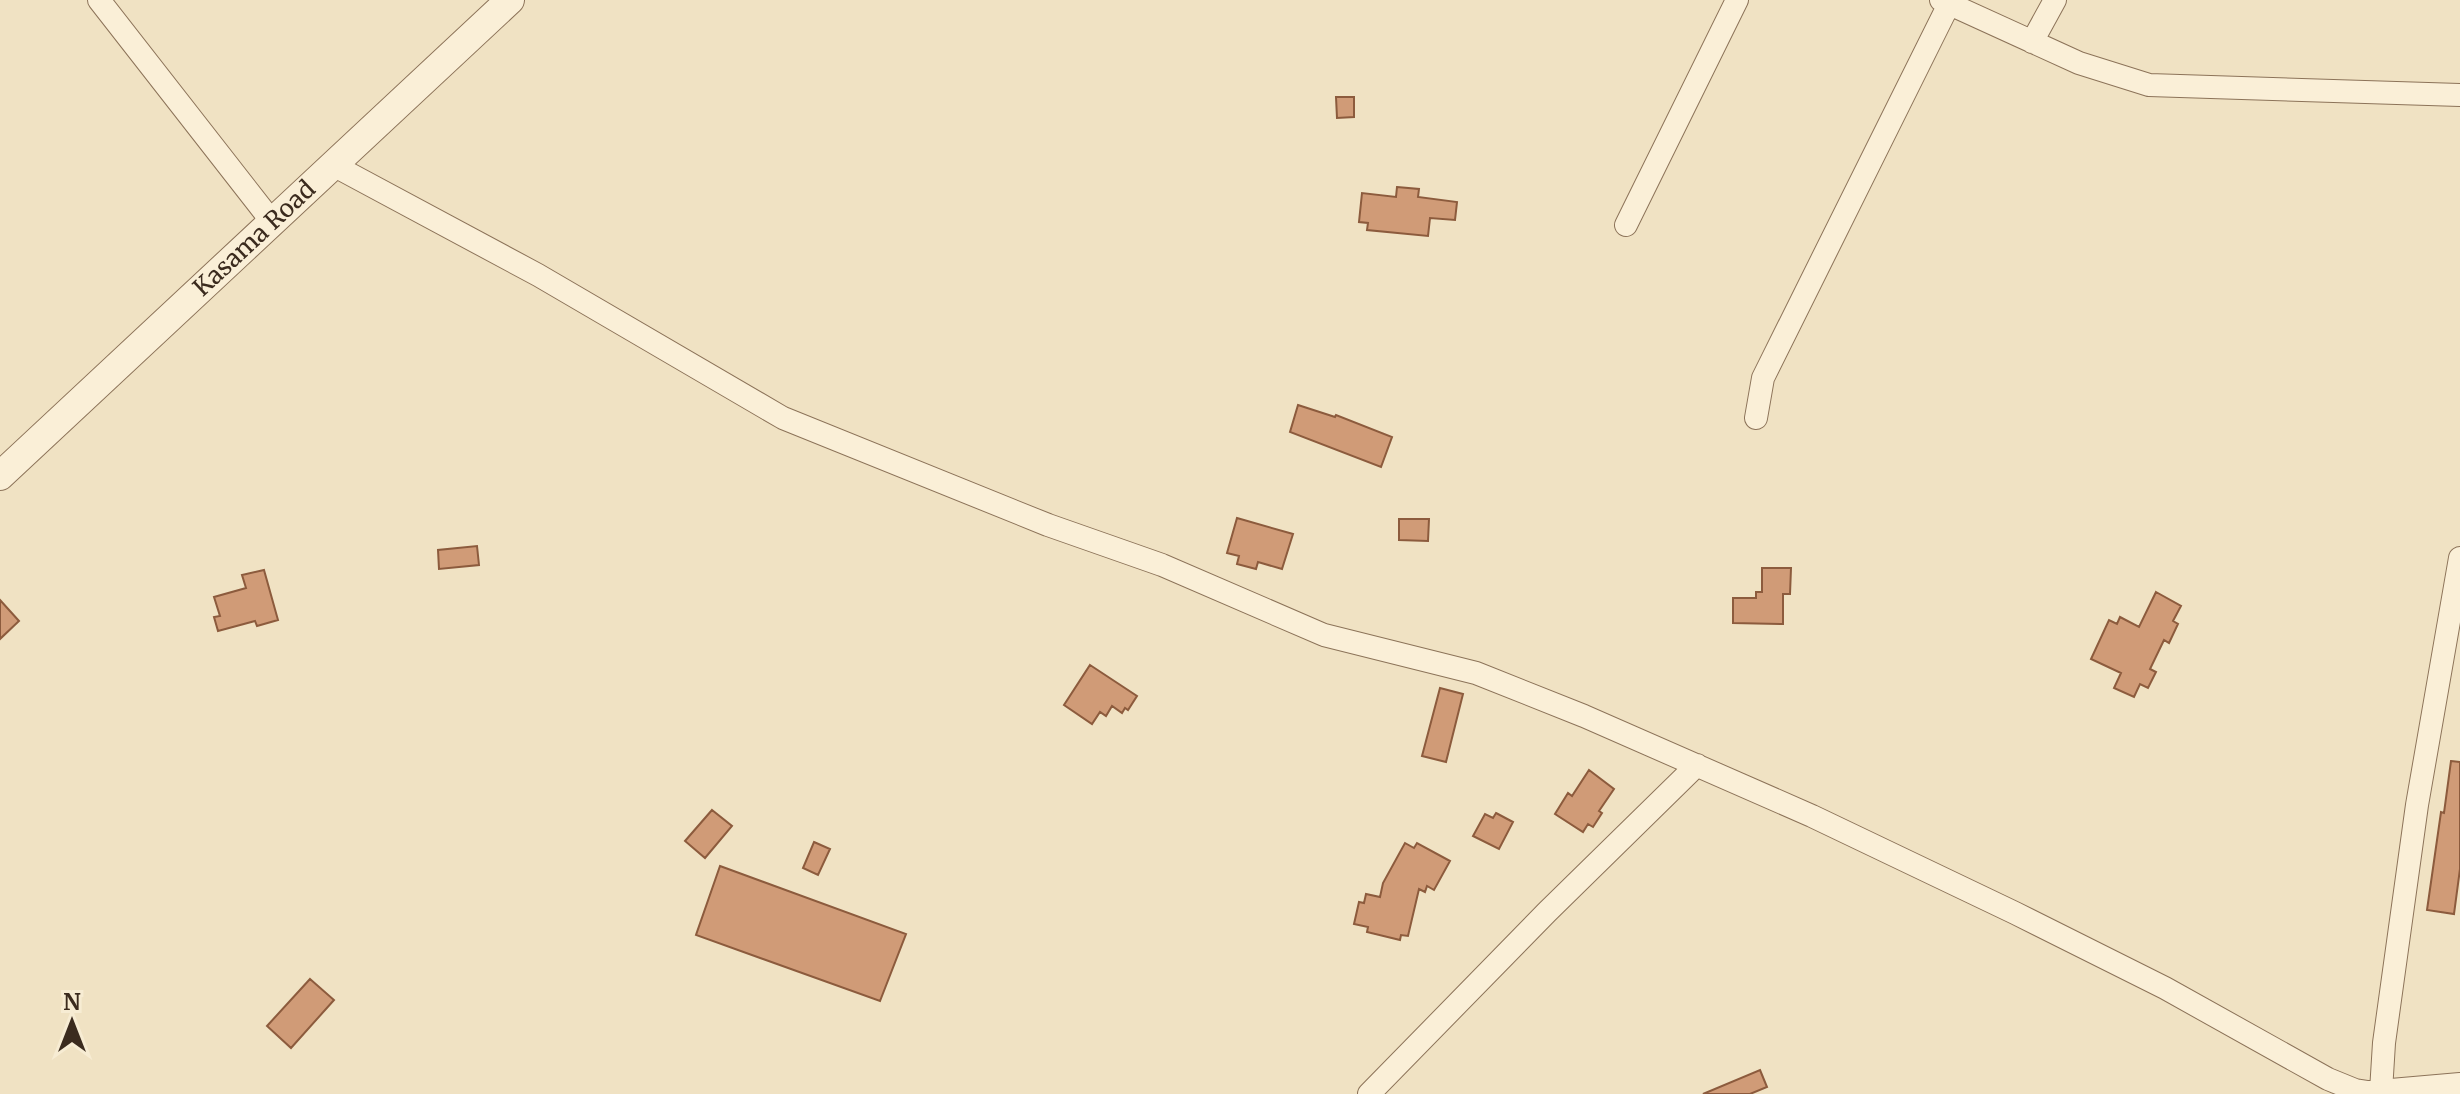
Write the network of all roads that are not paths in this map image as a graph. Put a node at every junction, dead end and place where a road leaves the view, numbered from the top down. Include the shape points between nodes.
1 (99, 0) edge
2 (510, 0) edge
3 (1737, 0) edge
4 (2055, 0) edge
5 (1945, 2) edge
6 (2032, 42) junction
7 (2460, 95) edge
8 (333, 165) junction
9 (273, 223) junction
10 (1626, 225) dead end
11 (1756, 418) dead end
12 (0, 476) edge
13 (2460, 558) edge
14 (1697, 765) junction
15 (2460, 1084) edge
16 (2381, 1091) junction
17 (1369, 1094) edge

1 - 9 street
2 - 8 street, Kasama Road
3 - 10 street
4 - 6 street
5 - 6 street
5 - 11 street via 1763,378
6 - 7 street via 2149,85
8 - 9 street, Kasama Road
8 - 14 street via 538,275 783,418 1162,565 1324,635 1476,673
9 - 12 street, Kasama Road
13 - 16 street via 2417,805
14 - 16 street via 2111,961 2328,1079 2355,1090
14 - 17 street
15 - 16 street

